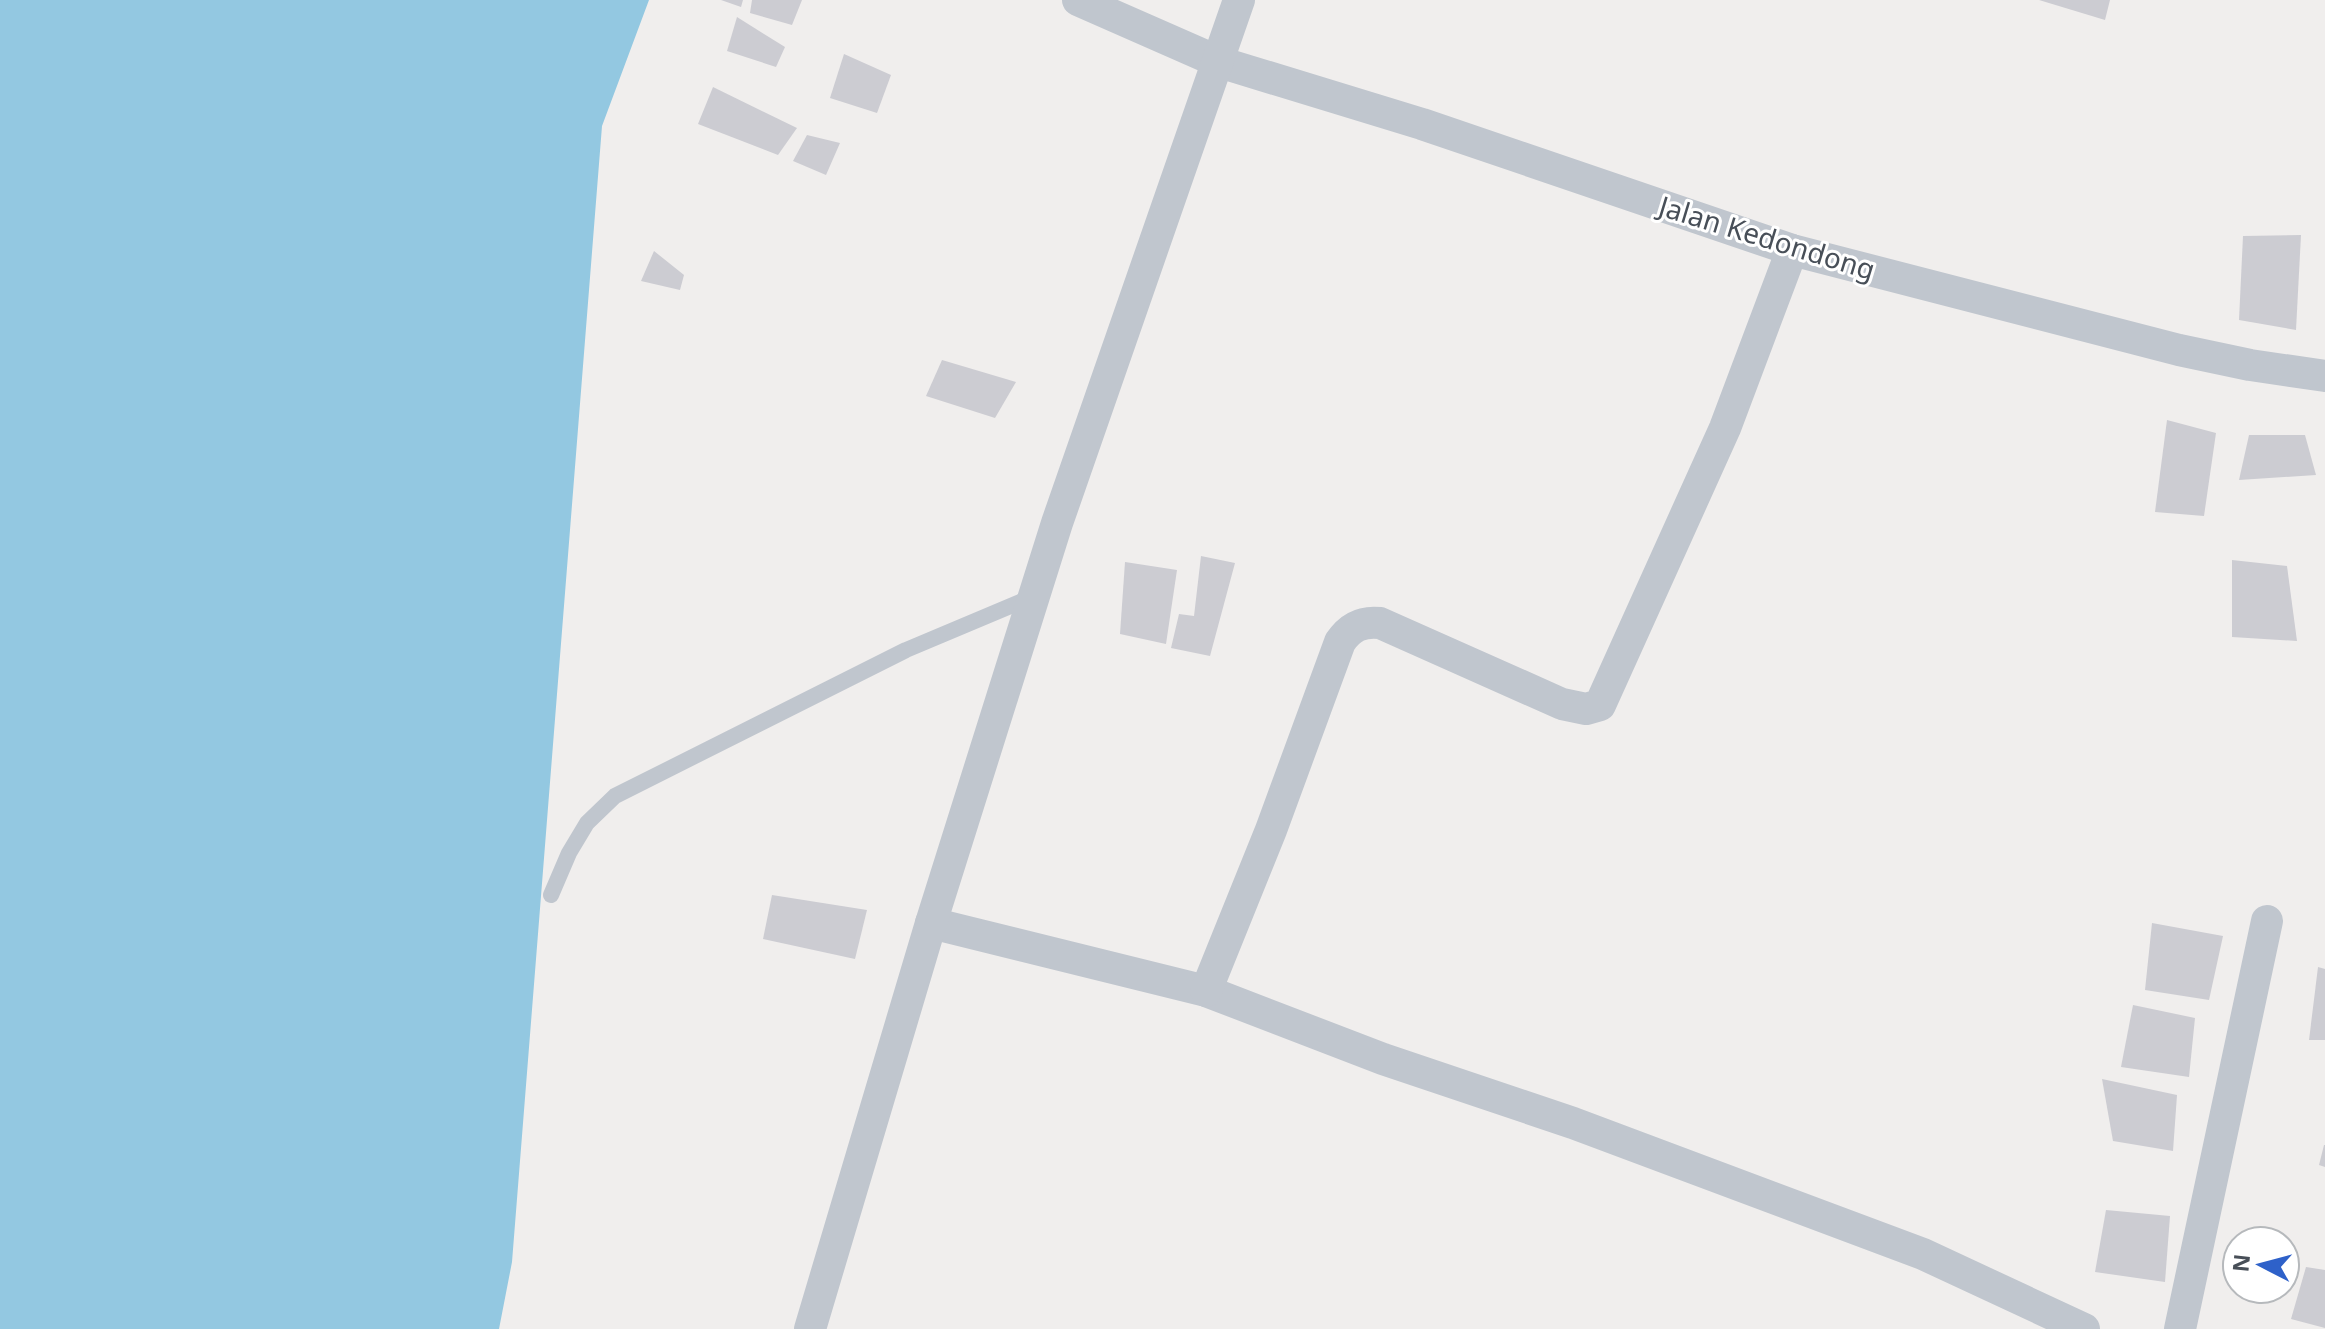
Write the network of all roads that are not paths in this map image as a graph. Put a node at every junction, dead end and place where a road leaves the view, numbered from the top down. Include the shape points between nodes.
1 (1078, 0) edge
2 (1239, 0) edge
3 (1219, 62) junction
4 (1792, 250) junction
5 (2325, 376) edge
6 (1034, 597) junction
7 (551, 895) dead end
8 (2267, 921) dead end
9 (931, 923) junction
10 (1206, 991) junction
11 (2039, 1320) edge
12 (810, 1329) edge
13 (2084, 1329) edge
14 (2180, 1329) edge

1 - 3 street, Jalan Kedondong
2 - 3 street
3 - 4 street, Jalan Kedondong via 1422,124
3 - 6 street
4 - 5 street, Jalan Kedondong via 2179,350
4 - 10 street via 1725,428 1600,705 1586,709 1562,704 1380,623 1348,631
6 - 7 lane via 906,650 615,796 587,823
6 - 9 street
8 - 14 street
9 - 10 street
9 - 12 street
10 - 11 street via 1908,1249
11 - 13 street

